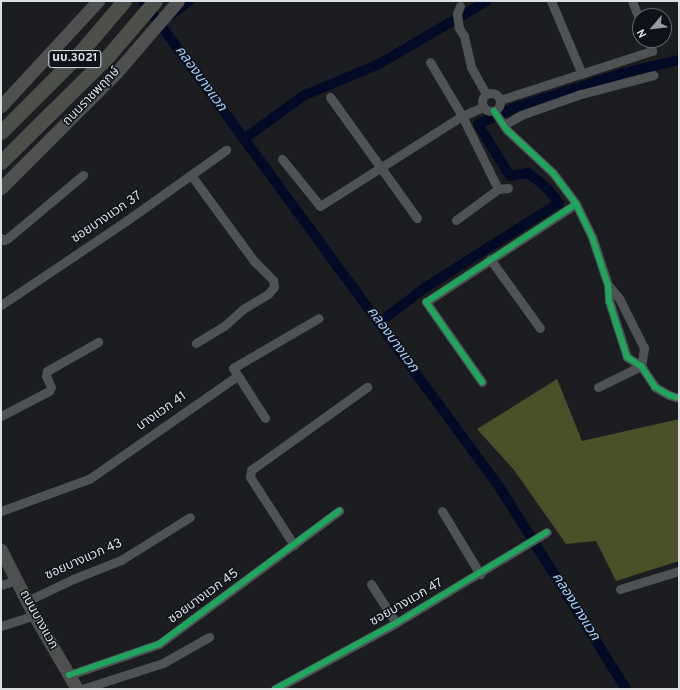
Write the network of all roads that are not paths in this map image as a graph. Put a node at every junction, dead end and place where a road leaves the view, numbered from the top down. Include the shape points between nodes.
1 (98, 1) edge
2 (155, 1) edge
3 (178, 1) edge
4 (551, 1) edge
5 (121, 4) edge
6 (459, 4) edge
7 (651, 48) edge
8 (430, 62) dead end
9 (582, 74) junction
10 (654, 75) dead end
11 (486, 94) junction
12 (330, 97) dead end
13 (500, 100) junction
14 (1, 106) edge
15 (483, 107) junction
16 (494, 111) junction
17 (462, 116) junction
18 (504, 125) junction
19 (1, 132) edge
20 (226, 150) dead end
21 (282, 159) dead end
22 (1, 162) edge
23 (382, 168) junction
24 (82, 175) dead end
25 (191, 175) junction
26 (1, 188) edge
27 (508, 188) dead end
28 (498, 189) junction
29 (576, 204) junction
30 (418, 218) dead end
31 (456, 220) dead end
32 (1, 238) edge
33 (490, 259) junction
34 (608, 285) junction
35 (1, 305) edge
36 (319, 318) dead end
37 (540, 328) dead end
38 (635, 330) junction
39 (619, 336) junction
40 (98, 342) dead end
41 (196, 343) dead end
42 (641, 366) junction
43 (237, 376) junction
44 (482, 382) dead end
45 (598, 386) dead end
46 (367, 387) dead end
47 (679, 398) edge
48 (1, 416) edge
49 (265, 418) dead end
50 (1, 511) edge
51 (339, 511) dead end
52 (442, 511) dead end
53 (190, 517) dead end
54 (547, 532) dead end
55 (294, 545) junction
56 (1, 550) edge
57 (679, 571) edge
58 (480, 574) junction
59 (17, 580) junction
60 (371, 584) dead end
61 (1, 585) edge
62 (620, 589) dead end
63 (27, 601) junction
64 (34, 615) junction
65 (396, 623) junction
66 (1, 626) edge
67 (209, 637) dead end
68 (69, 675) junction
69 (77, 689) edge
70 (82, 689) edge
71 (275, 689) edge

1 - 14 main road, นบ.3021
2 - 22 main road, ถนนราชพฤกษ์ / นบ.3021 via 108,56
3 - 26 main road, ถนนราชพฤกษ์ / นบ.3021 via 80,110
4 - 9 street
5 - 19 main road, นบ.3021 via 78,55
6 - 11 street via 471,67
7 - 9 street via 652,51
8 - 17 street
9 - 13 street
10 - 18 street via 581,94 521,115
11 - 13 street via 495,94
11 - 15 street
12 - 23 street
13 - 16 street via 499,107
15 - 16 street via 488,111
15 - 17 street
16 - 18 street
17 - 23 street
17 - 28 street
18 - 29 street via 553,173
20 - 25 street, ซอยบางแวก 37
21 - 23 street via 320,206
23 - 30 street
24 - 32 street via 8,238
25 - 35 street, ซอยบางแวก 37
25 - 41 street via 254,260 272,280 274,287 224,326
27 - 28 street
28 - 31 street
29 - 33 street
29 - 34 street via 592,237
33 - 37 street
33 - 44 street via 426,302
34 - 38 street via 619,298
34 - 39 street via 608,301
36 - 43 street via 233,368
38 - 39 street
38 - 42 street via 644,348
39 - 42 street via 627,357
40 - 48 street via 47,371 46,376 51,387 49,391
42 - 45 street
42 - 47 street via 655,387
43 - 49 street
43 - 50 street, บางแวก 41 via 89,479
46 - 55 street via 251,470 250,477
51 - 55 street, ซอยบางแวก 45
52 - 58 street
53 - 63 street, ซอยบางแวก 43 via 121,560
54 - 58 street, ซอยบางแวก 47
55 - 68 street, ซอยบางแวก 45 via 159,644
56 - 59 main road, ถนนบางแวก
57 - 62 street
58 - 65 street, ซอยบางแวก 47
59 - 61 street
59 - 63 main road, ถนนบางแวก
60 - 65 street
63 - 64 main road, ถนนบางแวก
64 - 66 street
64 - 68 main road, ถนนบางแวก
65 - 71 street, ซอยบางแวก 47
67 - 70 street via 163,663
68 - 69 main road, ถนนบางแวก

